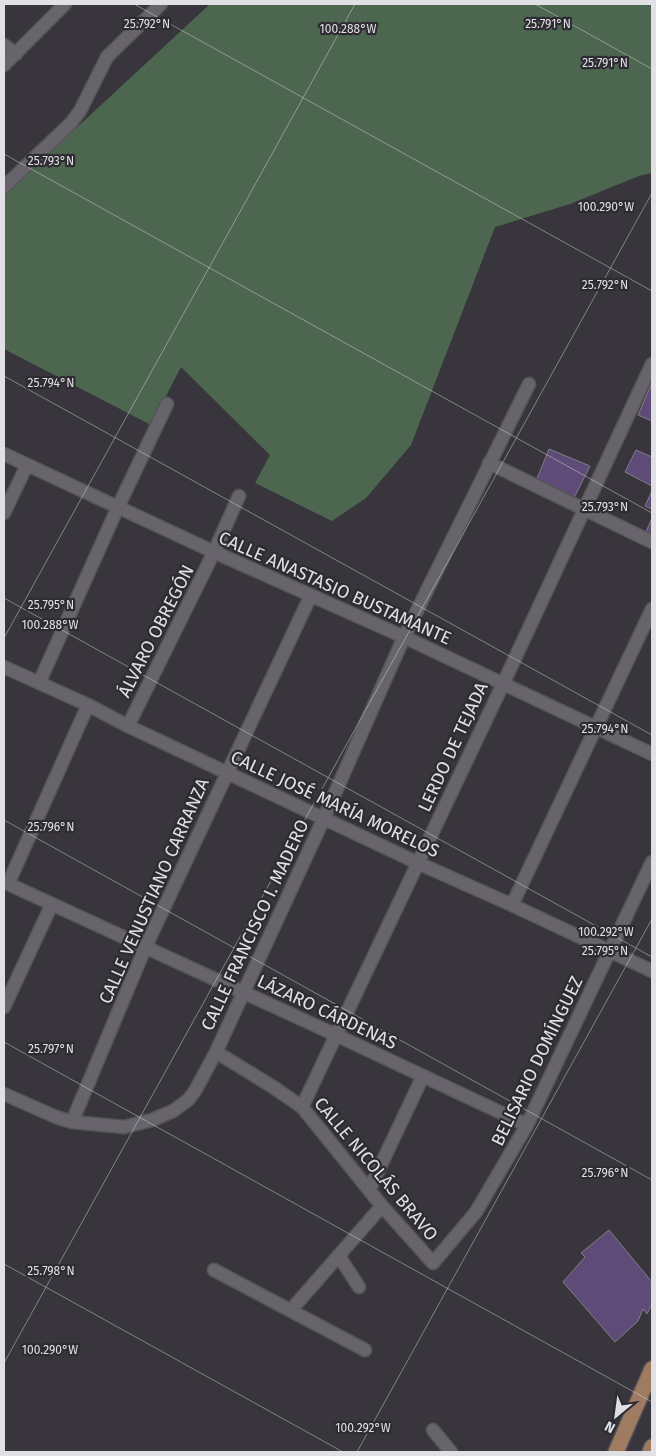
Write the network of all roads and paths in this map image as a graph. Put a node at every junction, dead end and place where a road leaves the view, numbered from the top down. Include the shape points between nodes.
1 (162, 4) edge
2 (64, 5) edge
3 (4, 46) edge
4 (16, 54) junction
5 (4, 65) edge
6 (4, 187) edge
7 (652, 364) edge
8 (529, 384) dead end
9 (166, 404) dead end
10 (4, 454) edge
11 (489, 464) junction
12 (27, 465) junction
13 (239, 496) dead end
14 (118, 507) junction
15 (584, 510) junction
16 (4, 513) edge
17 (652, 542) edge
18 (214, 552) junction
19 (311, 595) junction
20 (652, 610) edge
21 (404, 637) junction
22 (4, 667) edge
23 (39, 683) junction
24 (503, 684) junction
25 (88, 705) junction
26 (128, 726) junction
27 (596, 729) junction
28 (652, 754) edge
29 (227, 772) junction
30 (324, 818) junction
31 (652, 862) edge
32 (418, 863) junction
33 (6, 883) edge
34 (52, 904) junction
35 (512, 905) junction
36 (145, 948) junction
37 (610, 952) junction
38 (652, 972) edge
39 (243, 993) junction
40 (4, 1007) edge
41 (336, 1035) junction
42 (216, 1052) junction
43 (423, 1076) junction
44 (4, 1094) edge
45 (302, 1107) junction
46 (72, 1122) junction
47 (527, 1125) junction
48 (369, 1190) junction
49 (382, 1206) junction
50 (339, 1256) junction
51 (433, 1263) joint
52 (214, 1270) dead end
53 (359, 1287) dead end
54 (291, 1310) junction
55 (365, 1350) dead end
56 (652, 1369) edge
57 (433, 1430) dead end
58 (652, 1447) edge
59 (451, 1452) edge
60 (616, 1452) edge
61 (650, 1452) edge

1 - 6 street via 107,57 71,123
2 - 4 street
3 - 4 street
4 - 5 street
7 - 15 street, LERDO DE TEJADA
8 - 11 street, CALLE FRANCISCO I. MADERO
9 - 14 street
10 - 12 street, CALLE ANASTASIO BUSTAMANTE
11 - 15 street
11 - 21 street, CALLE FRANCISCO I. MADERO
12 - 14 street, CALLE ANASTASIO BUSTAMANTE
12 - 16 street
13 - 18 street, ÁLVARO OBREGÓN
14 - 18 street, CALLE ANASTASIO BUSTAMANTE
14 - 23 street
15 - 17 street
15 - 24 street, LERDO DE TEJADA
18 - 19 street, CALLE ANASTASIO BUSTAMANTE
18 - 26 street, ÁLVARO OBREGÓN
19 - 21 street, CALLE ANASTASIO BUSTAMANTE
19 - 29 street, CALLE VENUSTIANO CARRANZA
20 - 27 street
21 - 24 street, CALLE ANASTASIO BUSTAMANTE
21 - 30 street, CALLE FRANCISCO I. MADERO
22 - 23 street, CALLE JOSÉ MARÍA MORELOS
23 - 25 street, CALLE JOSÉ MARÍA MORELOS
24 - 27 street, CALLE ANASTASIO BUSTAMANTE
24 - 32 street, LERDO DE TEJADA
25 - 26 street, CALLE JOSÉ MARÍA MORELOS
25 - 33 street
26 - 29 street, CALLE JOSÉ MARÍA MORELOS
27 - 28 street, CALLE ANASTASIO BUSTAMANTE
27 - 35 street
29 - 30 street, CALLE JOSÉ MARÍA MORELOS
29 - 36 street, CALLE VENUSTIANO CARRANZA
30 - 32 street, CALLE JOSÉ MARÍA MORELOS
30 - 39 street, CALLE FRANCISCO I. MADERO
31 - 37 street, BELISARIO DOMÍNGUEZ
32 - 35 street, CALLE JOSÉ MARÍA MORELOS
32 - 41 street, LERDO DE TEJADA
33 - 34 street, LÁZARO CÁRDENAS
34 - 36 street, LÁZARO CÁRDENAS
34 - 40 street
35 - 37 street, CALLE JOSÉ MARÍA MORELOS
36 - 39 street, LÁZARO CÁRDENAS
36 - 46 street, CALLE VENUSTIANO CARRANZA
37 - 38 street, CALLE JOSÉ MARÍA MORELOS
37 - 47 street, BELISARIO DOMÍNGUEZ
39 - 41 street, LÁZARO CÁRDENAS
39 - 42 street, CALLE FRANCISCO I. MADERO
41 - 43 street, LÁZARO CÁRDENAS
41 - 45 street, LERDO DE TEJADA
42 - 45 street, CALLE NICOLÁS BRAVO
42 - 46 street, CALLE FRANCISCO I. MADERO via 196,1091 173,1111 124,1127
43 - 47 street, LÁZARO CÁRDENAS
43 - 48 street
44 - 46 street
45 - 48 street, CALLE NICOLÁS BRAVO
47 - 51 street, BELISARIO DOMÍNGUEZ via 476,1212
48 - 49 street, CALLE NICOLÁS BRAVO
49 - 50 street
49 - 51 street, CALLE NICOLÁS BRAVO
50 - 53 street
50 - 54 street
52 - 54 street
54 - 55 street
56 - 60 main road
57 - 59 street
58 - 61 main road

